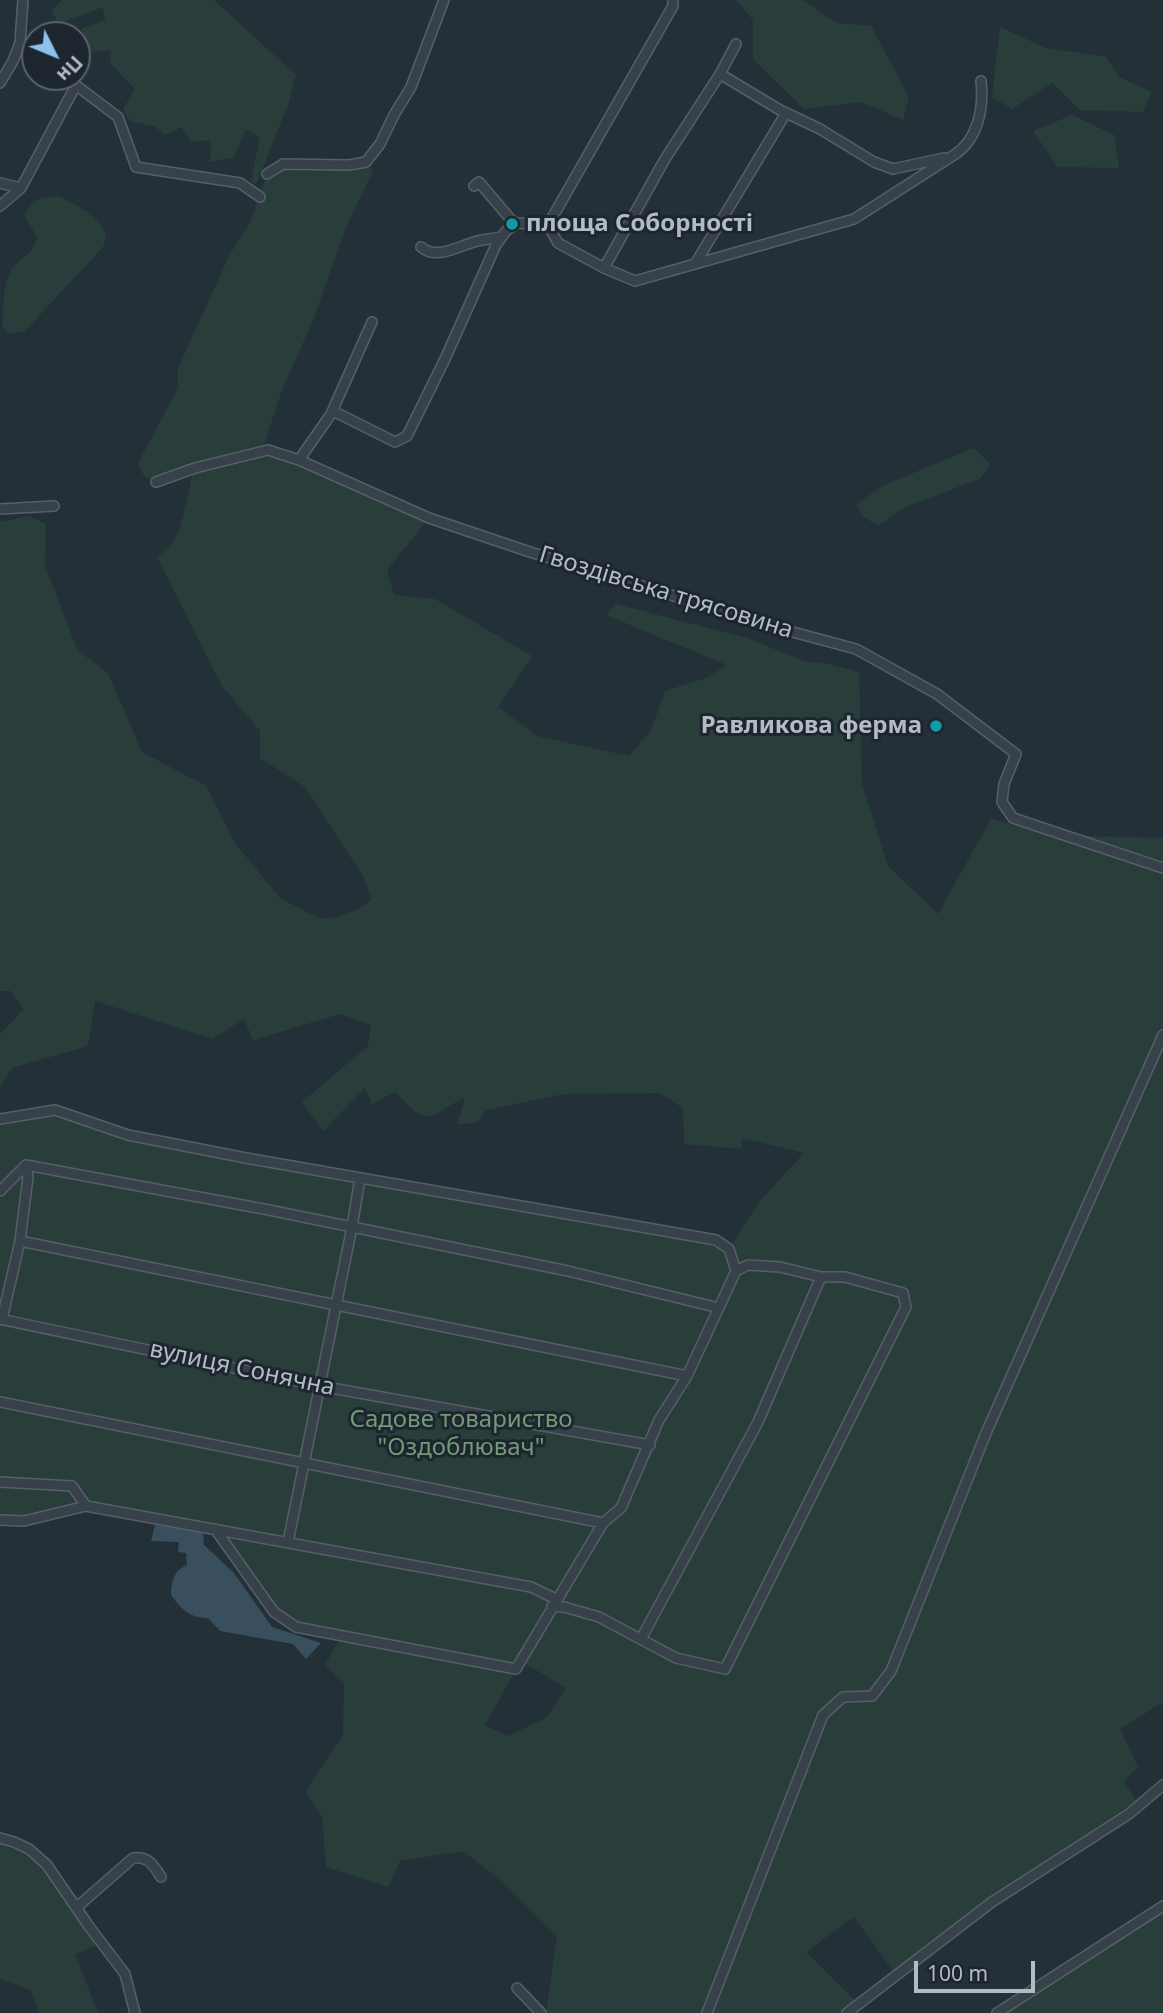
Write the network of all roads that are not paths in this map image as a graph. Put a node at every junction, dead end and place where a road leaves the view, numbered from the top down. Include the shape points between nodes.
1 (23, 0) edge
2 (444, 0) edge
3 (673, 0) edge
4 (20, 43) joint
5 (736, 44) dead end
6 (720, 74) junction
7 (981, 81) dead end
8 (0, 83) edge
9 (73, 91) edge
10 (84, 91) edge
11 (786, 113) junction
12 (954, 155) junction
13 (267, 174) dead end
14 (0, 183) edge
15 (477, 184) dead end
16 (21, 188) junction
17 (260, 197) dead end
18 (0, 206) edge
19 (517, 223) junction
20 (548, 226) junction
21 (501, 237) junction
22 (421, 247) dead end
23 (695, 264) junction
24 (604, 268) junction
25 (372, 322) dead end
26 (333, 411) junction
27 (299, 460) junction
28 (156, 482) dead end
29 (54, 506) dead end
30 (0, 509) edge
31 (1163, 868) edge
32 (1163, 1035) edge
33 (0, 1119) edge
34 (26, 1165) junction
35 (360, 1178) junction
36 (0, 1191) edge
37 (352, 1227) junction
38 (20, 1241) junction
39 (736, 1271) junction
40 (821, 1277) junction
41 (336, 1305) junction
42 (719, 1308) junction
43 (1, 1319) edge
44 (687, 1376) junction
45 (320, 1386) junction
46 (0, 1402) edge
47 (650, 1445) junction
48 (303, 1463) junction
49 (0, 1482) edge
50 (86, 1506) junction
51 (0, 1520) edge
52 (603, 1523) junction
53 (215, 1529) junction
54 (288, 1542) junction
55 (554, 1603) junction
56 (640, 1639) junction
57 (1163, 1785) edge
58 (0, 1838) edge
59 (162, 1877) dead end
60 (1163, 1906) edge
61 (76, 1907) junction
62 (517, 1988) dead end
63 (135, 2013) edge
64 (541, 2013) edge
65 (707, 2013) edge
66 (847, 2013) edge
67 (997, 2013) edge

1 - 4 street
2 - 13 street via 411,87 366,162 283,164
3 - 20 street
4 - 8 street
5 - 6 street
6 - 11 street
6 - 24 street via 665,159
7 - 12 street via 983,99 977,125 964,149
9 - 16 street
10 - 17 street via 118,117 136,167 240,183
11 - 12 street via 893,169
11 - 23 street
12 - 23 street via 854,219
14 - 16 street
15 - 19 street
16 - 18 street
19 - 20 street
19 - 21 street
20 - 24 street via 558,243
21 - 22 street via 437,253
21 - 26 street via 407,436 395,442
23 - 24 street via 635,281
25 - 26 street
26 - 27 street
27 - 28 street, Гвоздівська трясовина via 268,450
27 - 31 street, Гвоздівська трясовина via 429,518 856,649 937,694 1016,754 1002,802 1013,818
29 - 30 street
32 - 65 street via 986,1433 891,1671 872,1696 843,1697 823,1715
33 - 35 street via 55,1110 128,1135
34 - 36 street
34 - 37 street
34 - 38 street
35 - 37 street
35 - 39 street via 716,1240 729,1249
37 - 41 street
37 - 42 street via 568,1271
38 - 41 street
38 - 43 street
39 - 40 street via 748,1265 780,1267
39 - 42 street
40 - 56 street via 758,1422
40 - 56 street via 845,1277 903,1293 906,1307 725,1669 676,1658
41 - 44 street
41 - 45 street
42 - 44 street
43 - 45 street, вулиця Сонячна
44 - 47 street via 659,1420
45 - 47 street, вулиця Сонячна
45 - 48 street
46 - 48 street
47 - 52 street via 621,1508
48 - 52 street
48 - 54 street
49 - 50 street via 72,1486
50 - 51 street via 24,1521
50 - 53 street
52 - 55 street
53 - 54 street
53 - 55 street via 274,1612 296,1627 516,1669
54 - 55 street via 531,1587
55 - 56 street via 599,1617
57 - 66 street via 1129,1814 992,1902
58 - 61 street via 39,1856
59 - 61 street via 147,1859 134,1858
60 - 67 street
61 - 63 street via 125,1974
62 - 64 street

